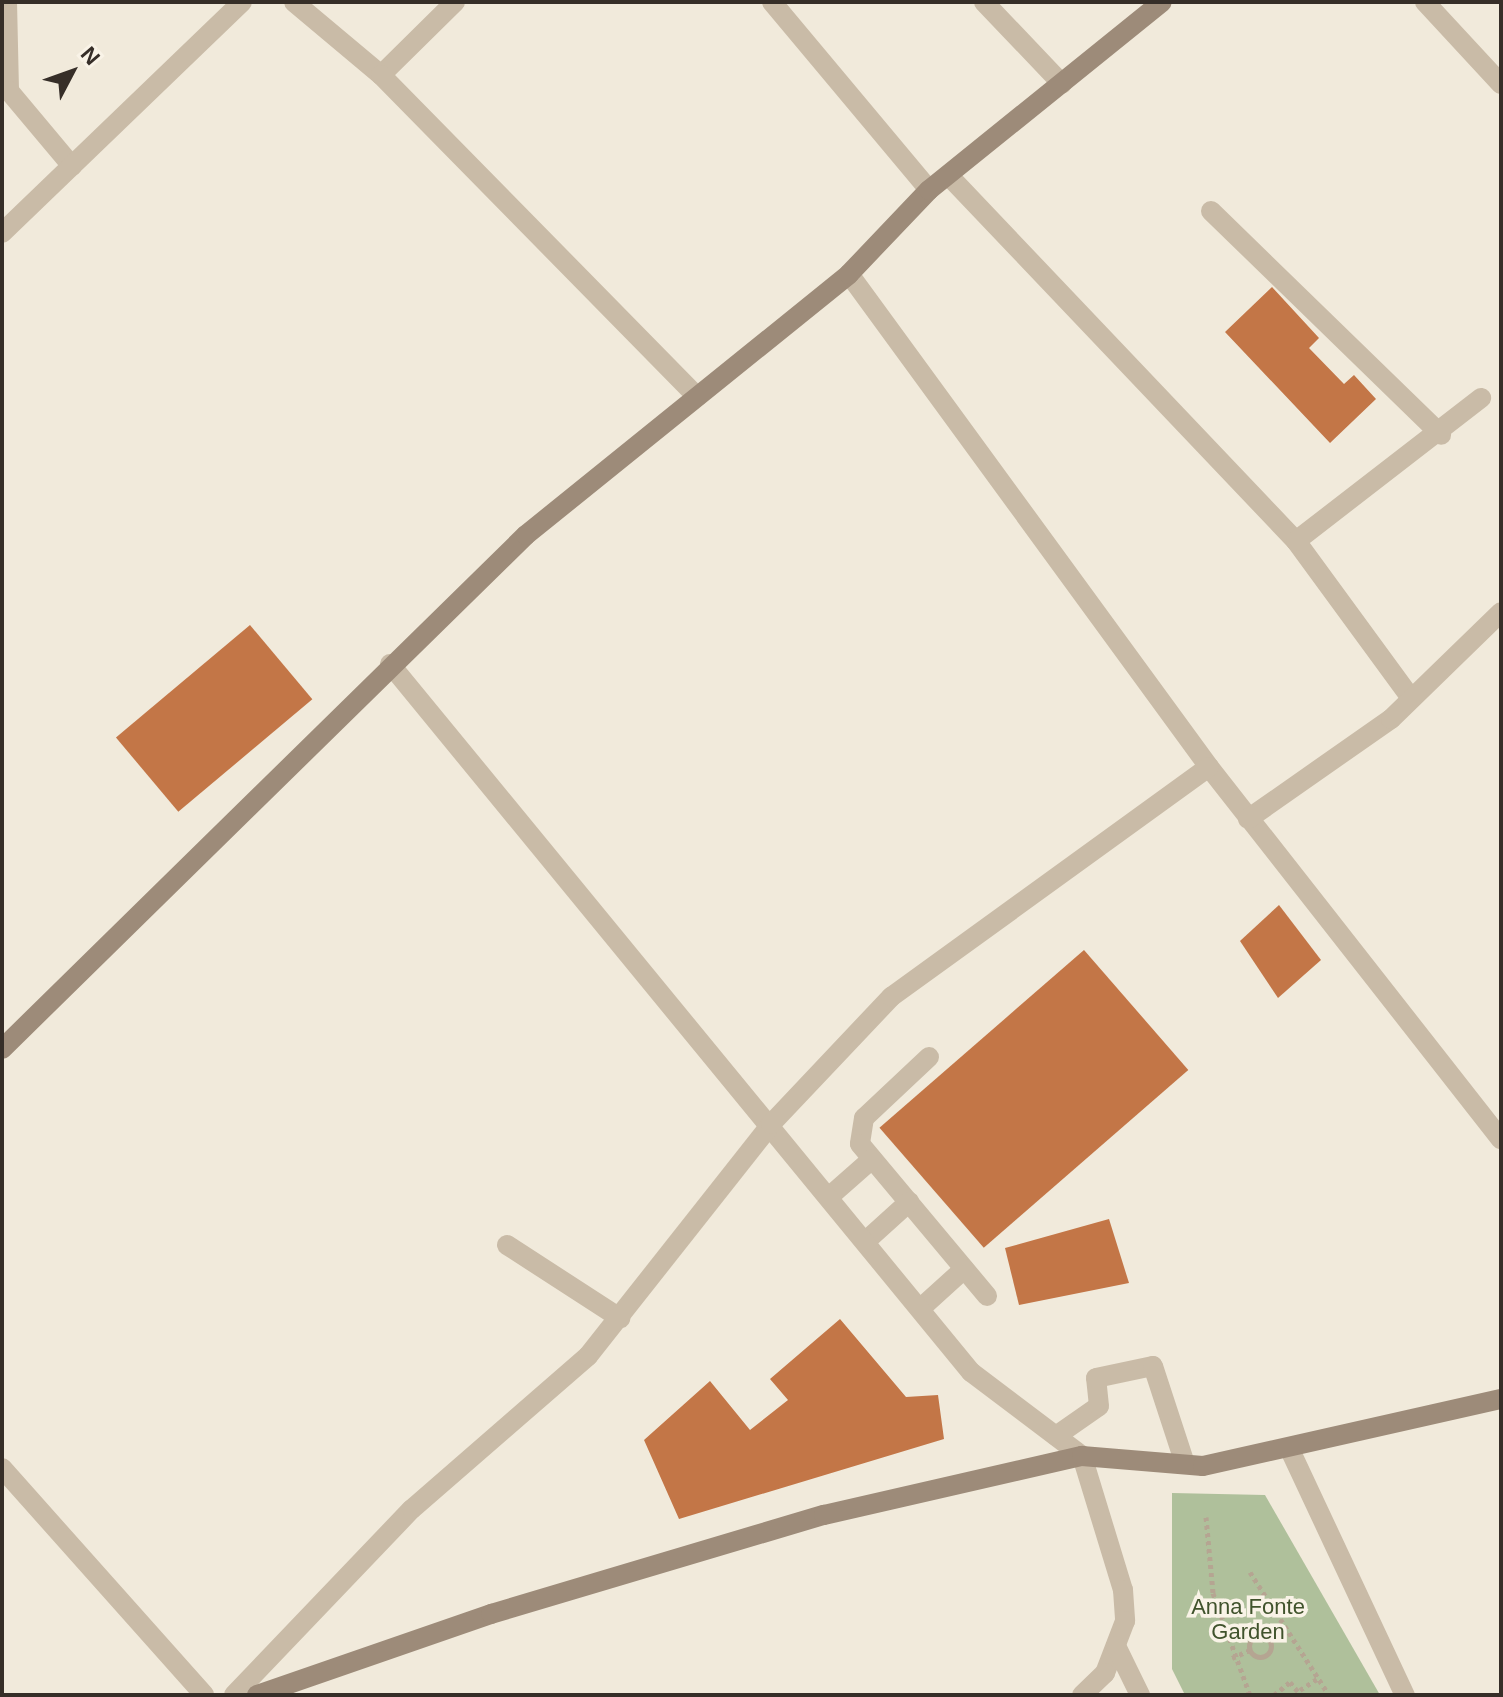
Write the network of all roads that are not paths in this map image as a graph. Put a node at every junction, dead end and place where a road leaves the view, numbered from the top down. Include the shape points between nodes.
1 (7, 2) edge
2 (242, 2) edge
3 (294, 2) edge
4 (455, 2) edge
5 (772, 2) edge
6 (984, 2) edge
7 (1162, 2) edge
8 (1425, 2) edge
9 (381, 75) junction
10 (1062, 84) junction
11 (1501, 84) edge
12 (72, 166) junction
13 (949, 176) junction
14 (929, 190) junction
15 (1211, 211) dead end
16 (2, 233) edge
17 (849, 274) junction
18 (697, 397) junction
19 (1481, 398) dead end
20 (1441, 435) junction
21 (1296, 541) junction
22 (1501, 612) edge
23 (390, 664) junction
24 (1411, 698) junction
25 (1209, 767) junction
26 (1248, 819) junction
27 (2, 1049) edge
28 (929, 1057) dead end
29 (771, 1124) junction
30 (1501, 1139) edge
31 (872, 1159) junction
32 (830, 1196) junction
33 (909, 1202) junction
34 (867, 1240) junction
35 (507, 1245) dead end
36 (964, 1269) junction
37 (987, 1296) dead end
38 (921, 1308) junction
39 (620, 1318) junction
40 (1501, 1399) edge
41 (1056, 1436) junction
42 (1290, 1450) junction
43 (1082, 1456) junction
44 (1185, 1464) junction
45 (2, 1468) edge
46 (1116, 1646) junction
47 (204, 1695) edge
48 (234, 1695) edge
49 (257, 1695) edge
50 (1082, 1695) edge
51 (1140, 1695) edge
52 (1405, 1695) edge

1 - 12 street via 9,91
2 - 12 street
3 - 9 street
4 - 9 street
5 - 14 street
6 - 10 street
7 - 10 main road
8 - 11 street
9 - 18 street
10 - 13 main road
12 - 16 street
13 - 14 main road
13 - 21 street
14 - 17 main road
15 - 20 street
17 - 18 main road
17 - 25 street
18 - 23 main road via 526,535
19 - 20 street
20 - 21 street
21 - 24 street
22 - 24 street
23 - 27 main road
23 - 29 street
24 - 26 street
25 - 26 street
25 - 29 street via 891,997
26 - 30 street
28 - 31 street via 864,1118 860,1144
29 - 32 street
29 - 39 street
31 - 32 street
31 - 33 street
32 - 34 street
33 - 34 street
33 - 36 street
34 - 38 street
35 - 39 street
36 - 37 street
36 - 38 street
38 - 41 street via 971,1372
39 - 48 street via 588,1356 412,1509
40 - 42 main road
41 - 43 street
41 - 44 street via 1099,1406 1096,1378 1153,1366
42 - 44 main road
42 - 52 street
43 - 44 main road
43 - 46 street via 1123,1590 1125,1621
43 - 49 main road via 824,1515 491,1614
45 - 47 street
46 - 50 street via 1105,1673
46 - 51 street

